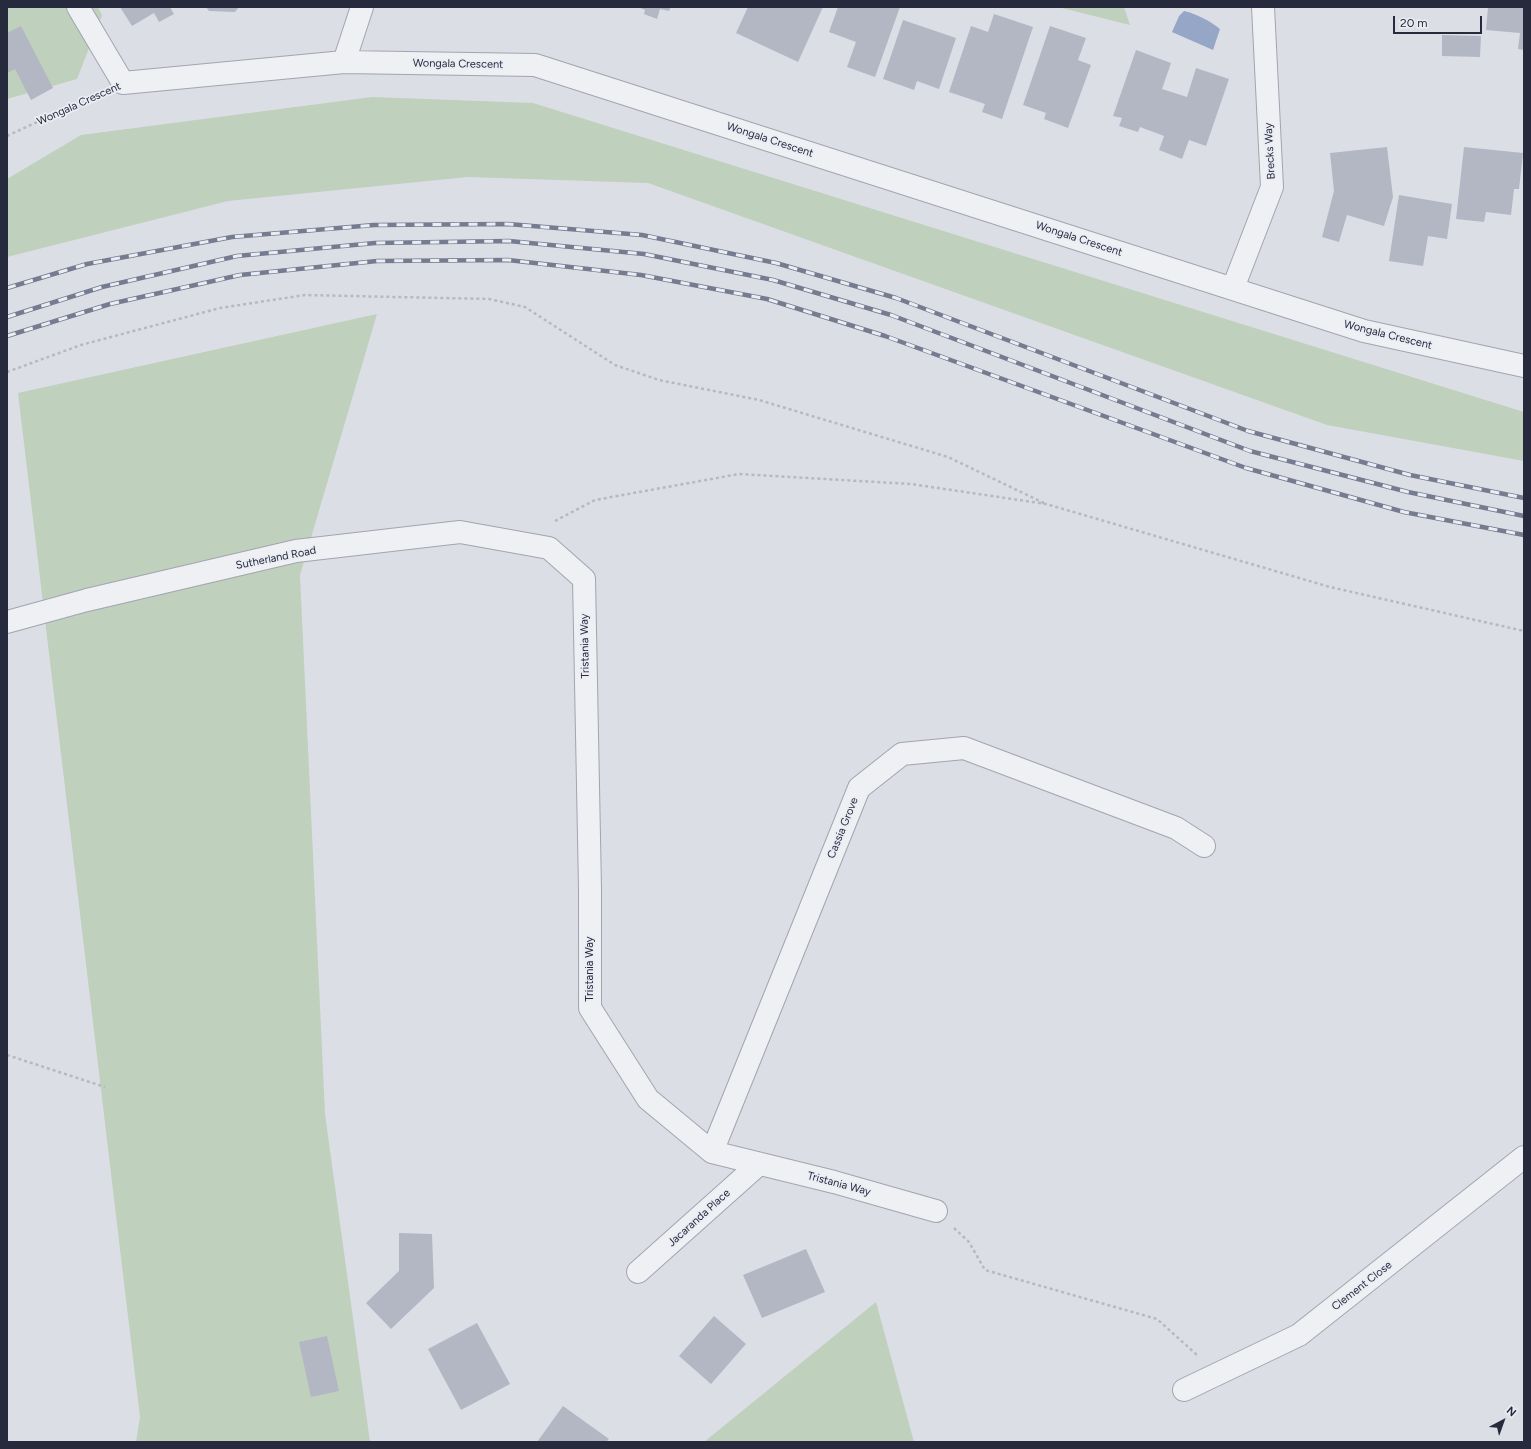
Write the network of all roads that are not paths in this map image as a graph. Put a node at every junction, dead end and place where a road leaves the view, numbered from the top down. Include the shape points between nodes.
1 (78, 7) edge
2 (362, 7) edge
3 (1263, 7) edge
4 (344, 62) junction
5 (1233, 288) junction
6 (1524, 366) edge
7 (549, 548) joint
8 (7, 622) edge
9 (1204, 846) dead end
10 (712, 1152) junction
11 (1524, 1157) edge
12 (759, 1164) junction
13 (936, 1211) road end
14 (638, 1272) dead end
15 (1184, 1390) dead end

1 - 4 street, Wongala Crescent via 122,83
2 - 4 street
3 - 5 street, Brecks Way via 1272,187
4 - 5 street, Wongala Crescent via 535,65
5 - 6 street, Wongala Crescent via 1364,331
7 - 8 street, Sutherland Road via 460,532 296,551 87,600
7 - 10 street, Tristania Way via 584,579 590,1008 648,1098
9 - 10 street, Cassia Grove via 1176,828 964,748 902,754 859,788
10 - 12 street, Tristania Way
11 - 15 street, Clement Close via 1299,1335
12 - 13 street, Tristania Way
12 - 14 street, Jacaranda Place

